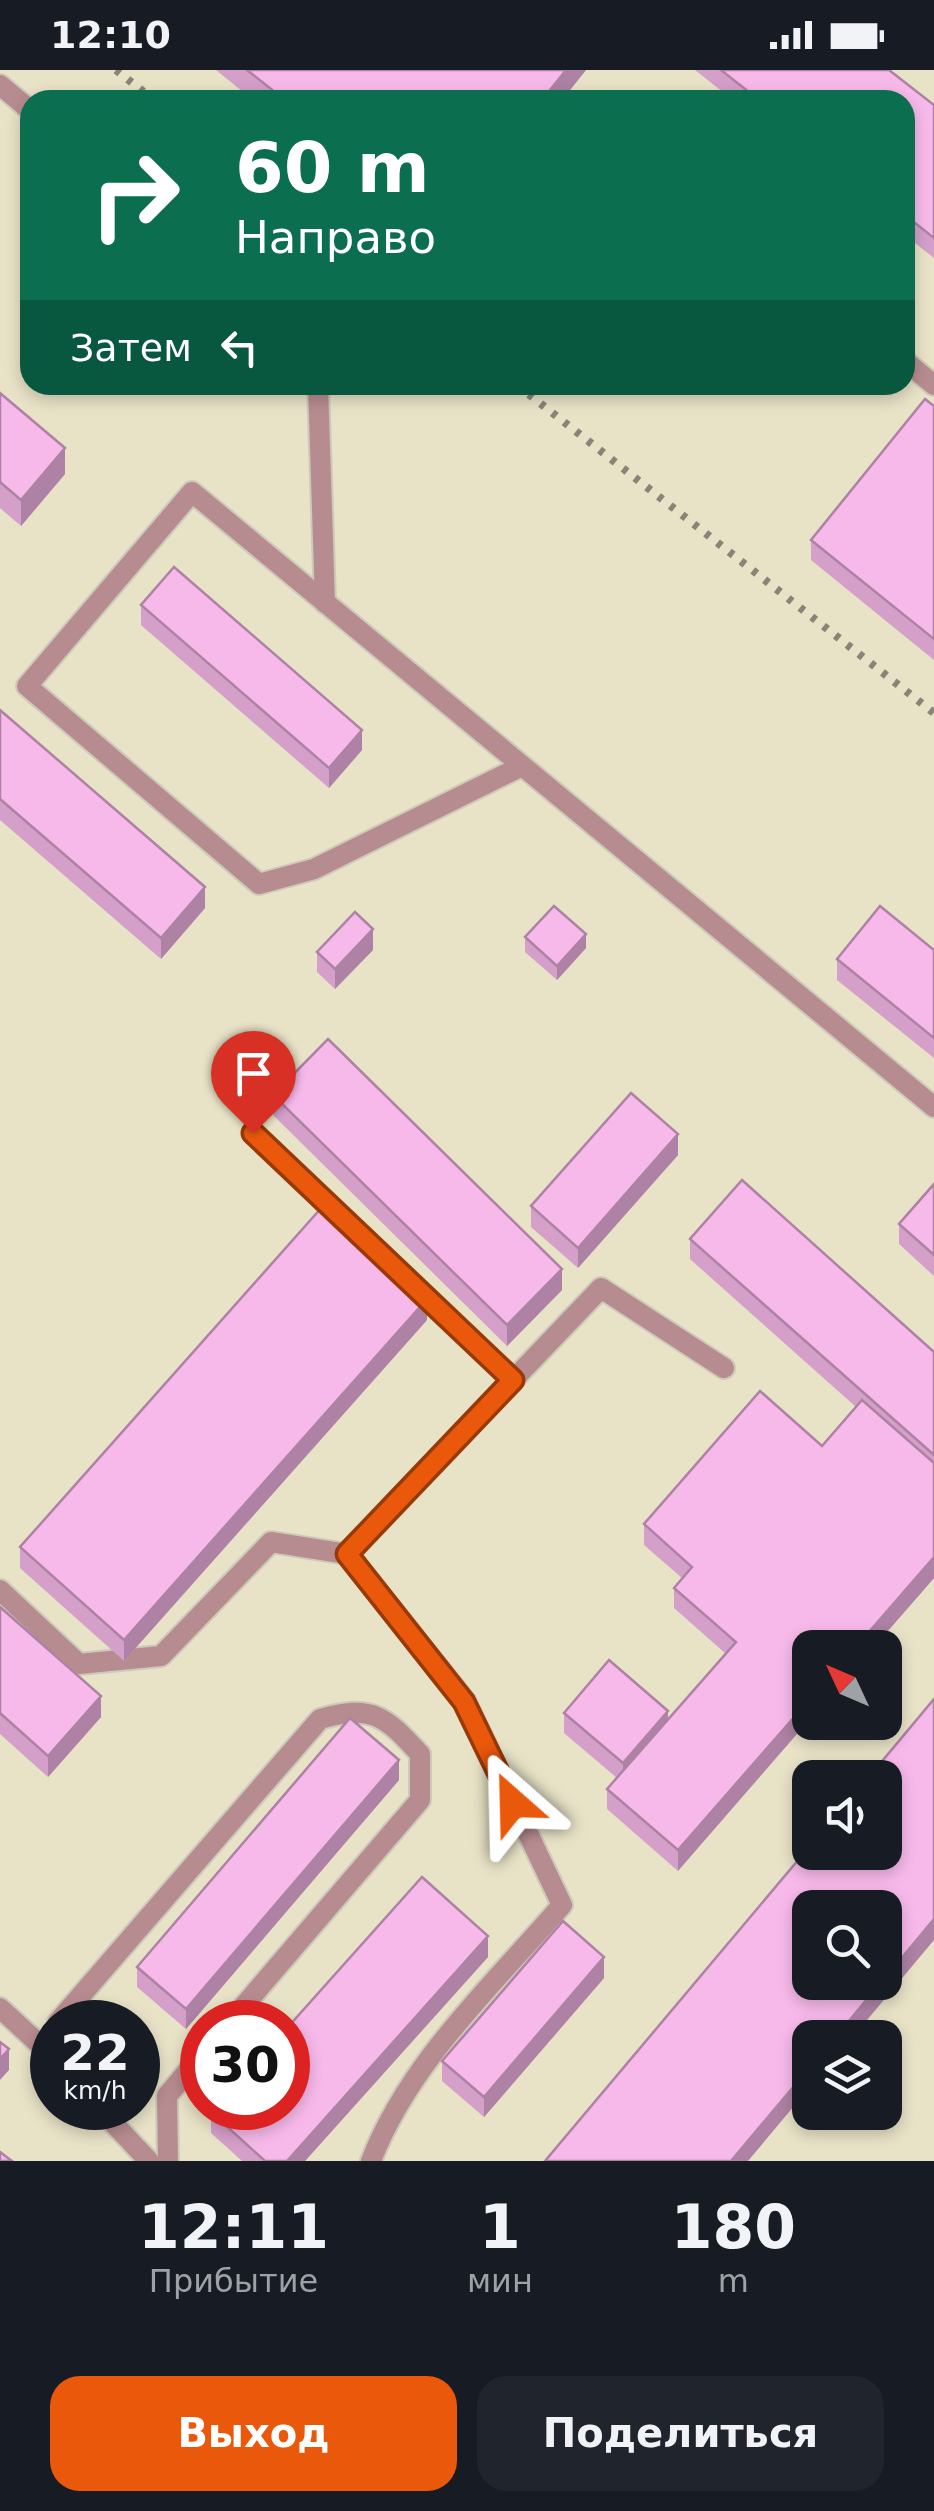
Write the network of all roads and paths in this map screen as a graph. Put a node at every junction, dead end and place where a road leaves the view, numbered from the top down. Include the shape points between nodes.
1 (0, 85) edge
2 (20, 102) edge
3 (318, 395) edge
4 (326, 603) junction
5 (522, 766) junction
6 (934, 1107) edge
7 (253, 1133) dead end
8 (724, 1368) dead end
9 (513, 1380) junction
10 (347, 1554) junction
11 (0, 1590) edge
12 (77, 2000) edge
13 (249, 2000) edge
14 (0, 2008) edge
15 (30, 2030) edge
16 (180, 2080) edge
17 (120, 2130) edge
18 (149, 2161) edge
19 (168, 2161) edge
20 (371, 2161) edge

1 - 2 street
3 - 4 street
4 - 5 street
4 - 5 street via 192,492 27,686 259,884 314,869
5 - 6 street
7 - 9 street
8 - 9 street via 601,1288
9 - 10 street
10 - 11 street via 271,1542 161,1656 124,1660 79,1664
10 - 20 street via 464,1702 562,1905 420,2070 387,2120
12 - 13 street via 320,1719 356,1709 391,1723 420,1754 420,1800
14 - 15 street
16 - 19 street via 167,2096
17 - 18 street

